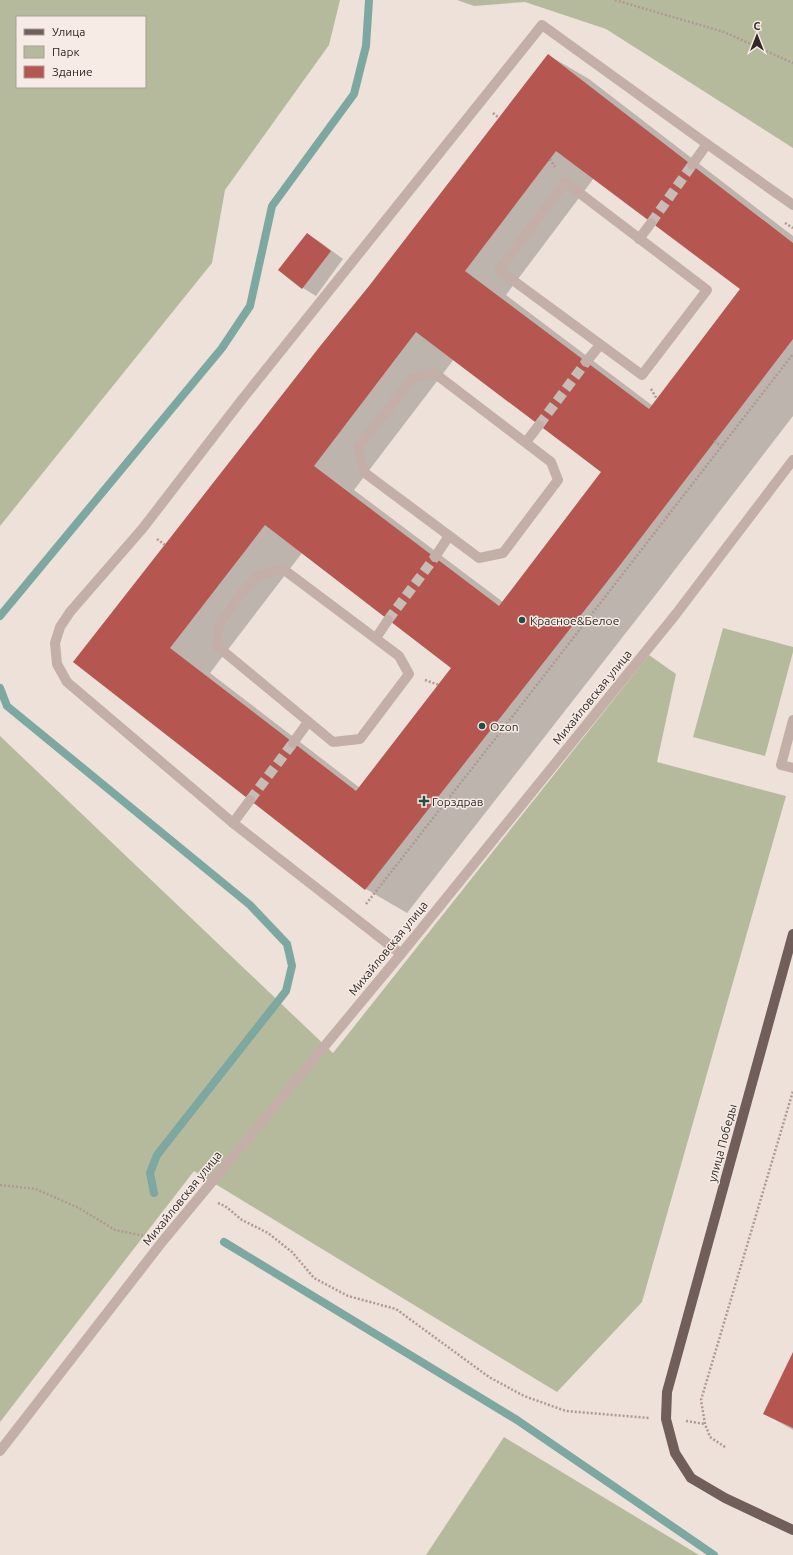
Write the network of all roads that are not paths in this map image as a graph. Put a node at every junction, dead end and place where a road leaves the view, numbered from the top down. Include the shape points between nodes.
1 (707, 144) junction
2 (692, 165) tunnel mouth
3 (793, 205) edge
4 (651, 223) tunnel mouth
5 (639, 239) junction
6 (600, 345) junction
7 (586, 362) tunnel mouth
8 (539, 425) tunnel mouth
9 (526, 442) junction
10 (793, 460) edge
11 (449, 536) junction
12 (435, 557) tunnel mouth
13 (388, 620) tunnel mouth
14 (376, 638) junction
15 (793, 720) edge
16 (308, 722) junction
17 (293, 743) tunnel mouth
18 (793, 768) edge
19 (250, 800) tunnel mouth
20 (232, 823) junction
21 (793, 934) edge
22 (792, 945) edge
23 (401, 954) junction
24 (0, 1451) edge
25 (793, 1530) edge

1 - 2 street
1 - 3 street
1 - 20 street via 542,25 240,402 143,528 70,612 60,627 55,644 57,664 67,682
4 - 5 street
5 - 6 street via 706,290 642,375
5 - 6 street via 565,182 499,270
6 - 7 street
8 - 9 street
9 - 11 street via 551,462 558,480 503,553 479,558
9 - 11 street via 433,372 412,379 358,447 365,473
10 - 23 street, Михайловская улица via 676,614
11 - 12 street
13 - 14 street
14 - 16 street via 399,656 409,674 360,739 333,742
14 - 16 street via 284,569 258,575 237,599 219,625 217,646
15 - 18 street via 781,765
16 - 17 street
19 - 20 street
20 - 23 street
21 - 22 main road, улица Победы
22 - 25 main road, улица Победы via 667,1392 666,1419 675,1453 691,1478
23 - 24 street, Михайловская улица via 162,1242

